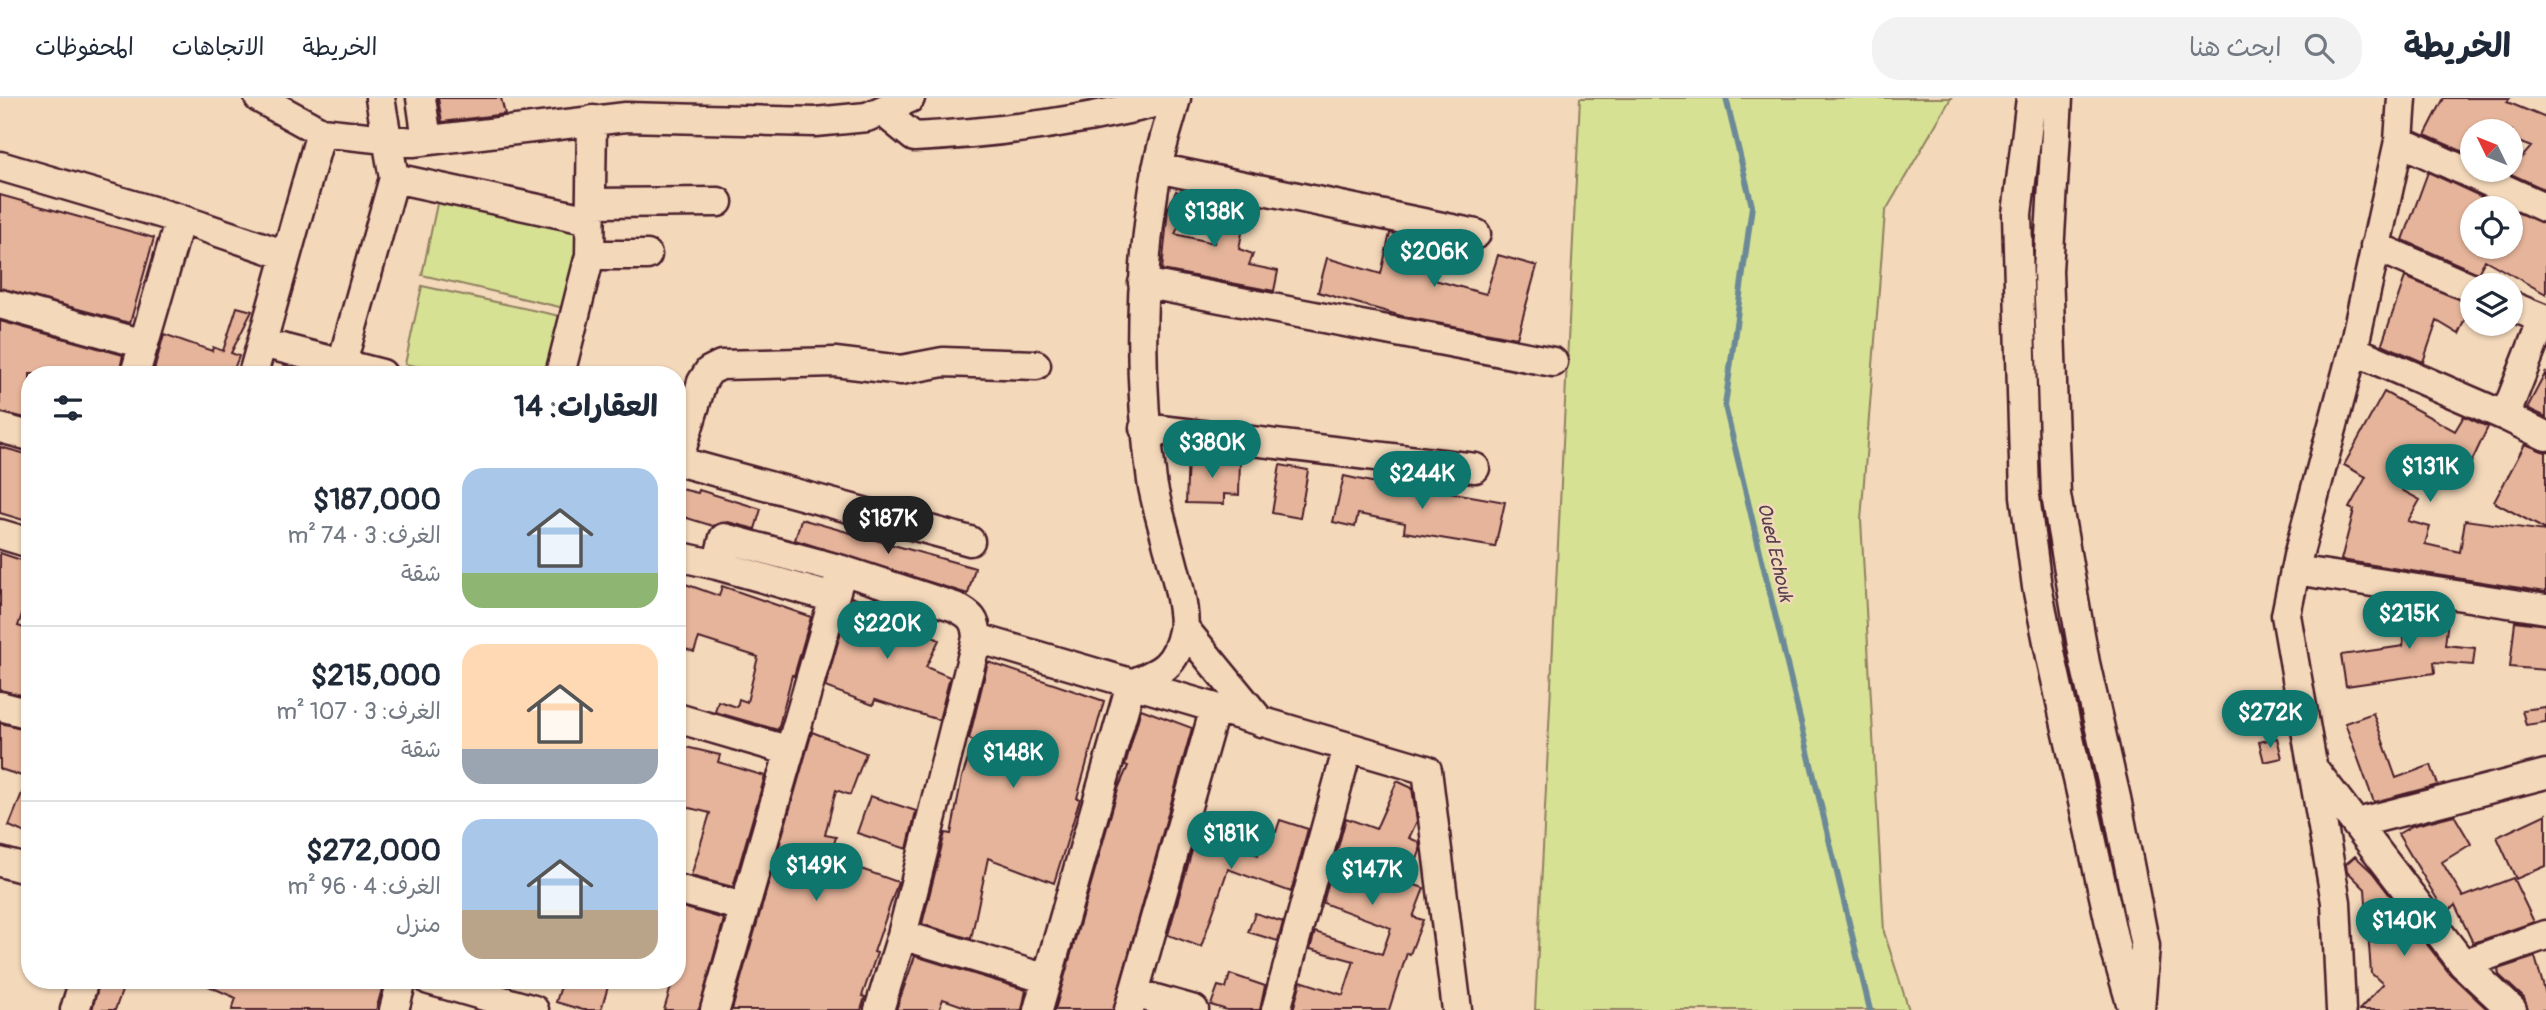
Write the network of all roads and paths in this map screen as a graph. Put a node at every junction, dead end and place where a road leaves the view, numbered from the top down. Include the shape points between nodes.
1 (259, 98) edge
2 (380, 98) edge
3 (421, 98) edge
4 (911, 98) edge
5 (1176, 98) edge
6 (2031, 98) edge
7 (2058, 98) edge
8 (2402, 98) edge
9 (624, 108) edge
10 (882, 111) junction
11 (592, 120) junction
12 (321, 132) junction
13 (390, 139) junction
14 (427, 140) junction
15 (2399, 141) junction
16 (0, 166) edge
17 (1157, 168) junction
18 (394, 178) junction
19 (718, 202) dead end
20 (2546, 208) edge
21 (591, 211) junction
22 (180, 219) junction
23 (1476, 234) dead end
24 (2375, 246) junction
25 (590, 255) junction
26 (648, 255) dead end
27 (286, 256) junction
28 (1143, 283) junction
29 (2460, 283) edge
30 (0, 304) edge
31 (2523, 311) edge
32 (262, 343) junction
33 (144, 344) junction
34 (2353, 349) junction
35 (342, 362) junction
36 (1553, 362) dead end
37 (1036, 365) dead end
38 (137, 366) edge
39 (255, 366) edge
40 (355, 366) edge
41 (562, 366) edge
42 (2505, 416) junction
43 (0, 428) edge
44 (1144, 428) junction
45 (21, 434) edge
46 (686, 435) edge
47 (2546, 436) edge
48 (686, 463) edge
49 (1475, 468) dead end
50 (0, 534) edge
51 (21, 540) edge
52 (970, 541) dead end
53 (686, 558) edge
54 (717, 565) junction
55 (2295, 569) junction
56 (842, 570) junction
57 (834, 598) junction
58 (2546, 609) edge
59 (1184, 628) junction
60 (977, 638) junction
61 (1131, 684) junction
62 (0, 706) edge
63 (1214, 708) junction
64 (21, 712) edge
65 (686, 721) edge
66 (1261, 722) junction
67 (1348, 747) junction
68 (790, 751) junction
69 (2315, 771) junction
70 (2546, 774) edge
71 (2357, 823) junction
72 (0, 862) edge
73 (21, 868) edge
74 (686, 891) edge
75 (743, 907) junction
76 (902, 935) junction
77 (2546, 935) edge
78 (2463, 964) junction
79 (1047, 979) junction
80 (81, 989) edge
81 (400, 989) edge
82 (460, 989) edge
83 (1131, 1002) edge
84 (75, 1010) edge
85 (394, 1010) edge
86 (534, 1010) edge
87 (715, 1010) edge
88 (880, 1010) edge
89 (1038, 1010) edge
90 (1194, 1010) edge
91 (1276, 1010) edge
92 (1457, 1010) edge
93 (2133, 1010) edge
94 (2140, 1010) edge
95 (2341, 1010) edge
96 (2512, 1010) edge

1 - 12 street
2 - 13 street
3 - 14 street
4 - 10 street
5 - 10 street via 1101,117 980,134 914,137
5 - 17 street
6 - 93 street via 2017,214 2025,496 2049,646
7 - 94 street via 2048,271 2056,495 2085,663 2145,946
8 - 15 street
9 - 10 street via 816,122
9 - 11 street
11 - 14 street
11 - 21 street
12 - 13 street
12 - 27 street
13 - 14 street
13 - 18 street
15 - 20 street
15 - 24 street
16 - 22 street
17 - 23 street
17 - 28 street
18 - 21 street
18 - 35 street
19 - 21 street
21 - 25 street
22 - 27 street
22 - 33 street
24 - 29 street
24 - 34 street
25 - 26 street
25 - 41 street
27 - 32 street
28 - 36 street
28 - 44 street
30 - 33 street
31 - 42 street via 2543,319
32 - 35 street
32 - 39 street
33 - 38 street
34 - 42 street
34 - 55 street
35 - 40 street
37 - 46 street via 943,362 901,370 835,362 721,365 709,371 702,382
42 - 47 street
43 - 45 street
44 - 49 street
44 - 59 street
48 - 52 street
50 - 51 street
53 - 54 street
54 - 56 street via 724,538
54 - 57 street
55 - 58 street
55 - 69 street via 2287,615
56 - 57 street
56 - 60 street via 969,614
57 - 68 street
59 - 61 street via 1175,659 1156,674
59 - 66 street
60 - 61 street
60 - 76 street
61 - 63 street
61 - 79 street
62 - 64 street
63 - 66 street
63 - 83 street
65 - 68 street
66 - 67 street
67 - 91 street
67 - 92 street via 1427,770
68 - 75 street
69 - 71 street
69 - 95 street via 2336,902
70 - 71 street
71 - 78 street
72 - 73 street
74 - 75 street
75 - 87 street
76 - 79 street
76 - 88 street
77 - 78 street
78 - 96 street
79 - 89 street
80 - 84 street
81 - 85 street
82 - 86 street
83 - 90 street

